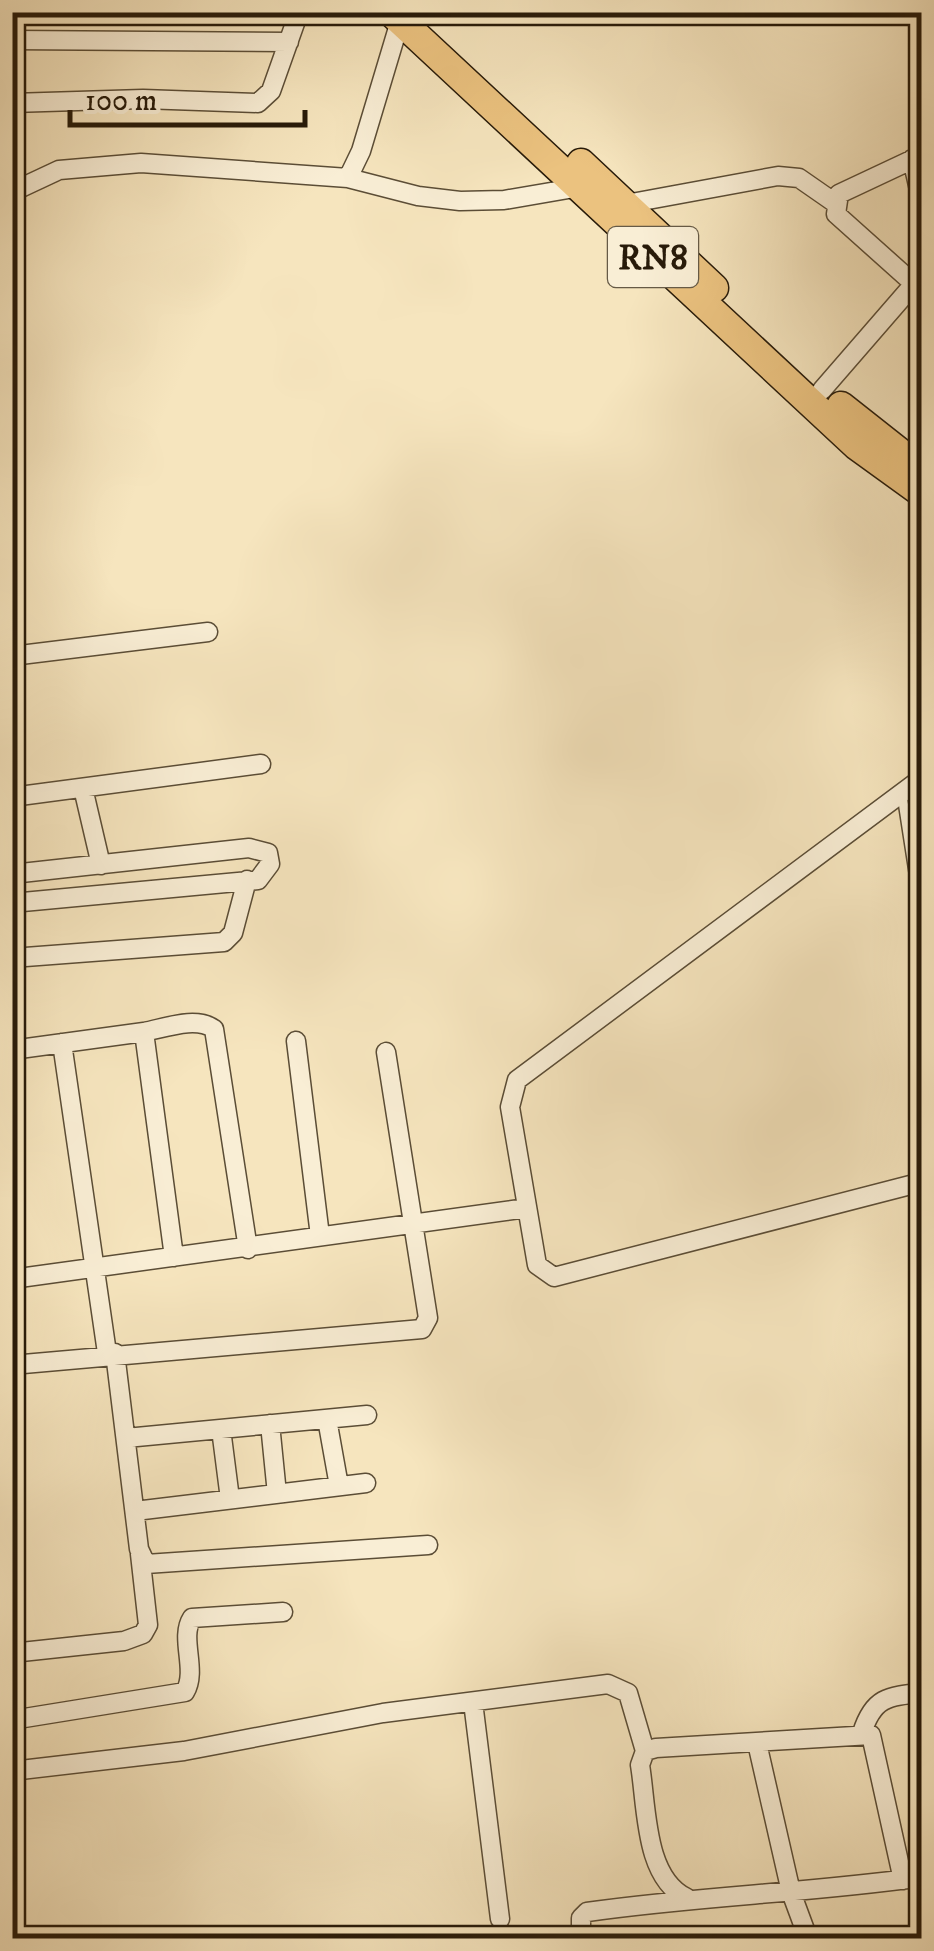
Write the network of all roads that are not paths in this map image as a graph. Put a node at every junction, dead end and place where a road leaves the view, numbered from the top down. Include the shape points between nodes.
1 (299, 12) edge
2 (403, 15) edge
3 (12, 40) edge
4 (290, 42) junction
5 (12, 103) edge
6 (917, 157) edge
7 (348, 178) junction
8 (580, 187) junction
9 (12, 192) edge
10 (834, 203) junction
11 (922, 203) edge
12 (626, 204) junction
13 (920, 283) edge
14 (822, 390) junction
15 (920, 474) edge
16 (208, 632) dead end
17 (12, 656) edge
18 (260, 764) dead end
19 (922, 778) edge
20 (83, 788) junction
21 (902, 793) junction
22 (12, 797) edge
23 (100, 865) junction
24 (12, 874) edge
25 (248, 880) junction
26 (12, 903) edge
27 (922, 924) edge
28 (12, 958) edge
29 (144, 1032) junction
30 (296, 1041) dead end
31 (62, 1043) junction
32 (12, 1050) edge
33 (386, 1052) dead end
34 (922, 1182) edge
35 (527, 1208) junction
36 (413, 1226) junction
37 (320, 1236) junction
38 (248, 1249) junction
39 (174, 1257) junction
40 (98, 1268) junction
41 (12, 1279) edge
42 (111, 1353) junction
43 (12, 1365) edge
44 (367, 1415) dead end
45 (327, 1419) junction
46 (270, 1424) junction
47 (222, 1429) junction
48 (126, 1438) junction
49 (366, 1483) dead end
50 (340, 1486) junction
51 (277, 1494) junction
52 (230, 1499) junction
53 (134, 1511) junction
54 (428, 1545) dead end
55 (139, 1549) junction
56 (283, 1612) dead end
57 (12, 1653) edge
58 (922, 1693) edge
59 (474, 1702) junction
60 (12, 1720) edge
61 (862, 1733) junction
62 (757, 1743) junction
63 (646, 1752) junction
64 (12, 1771) edge
65 (912, 1879) edge
66 (791, 1892) junction
67 (688, 1898) junction
68 (500, 1918) dead end
69 (581, 1938) edge
70 (808, 1938) edge

1 - 4 street
2 - 7 street
2 - 8 main road, RN8
2 - 12 main road, RN8
3 - 4 street
4 - 5 street via 272,92 258,104 169,98
6 - 10 street via 838,194
6 - 11 street
7 - 8 street via 460,201
7 - 9 street via 95,165 59,170
8 - 15 main road, RN8 via 857,446
10 - 12 street via 799,178 778,176
10 - 13 street via 836,214
12 - 14 main road, RN8
13 - 14 street
14 - 15 main road, RN8
16 - 17 street
18 - 20 street
19 - 21 street
20 - 22 street
20 - 23 street
21 - 27 lane
21 - 35 street via 517,1080 510,1108
23 - 24 street
23 - 25 street via 249,848 268,853 264,876
25 - 26 street
25 - 28 street via 234,933 224,942
29 - 31 street
29 - 38 street via 191,1024 214,1029
29 - 39 street
30 - 37 street
31 - 32 street
31 - 40 street
33 - 36 street
34 - 35 street via 554,1277 537,1265
35 - 36 street
36 - 37 street
36 - 42 street via 428,1318 422,1329
37 - 38 street
38 - 39 street
39 - 40 street
40 - 41 street
40 - 42 street
42 - 43 street
42 - 48 street
44 - 45 street
45 - 46 street
45 - 50 street
46 - 47 street
46 - 51 street
47 - 48 street
47 - 52 street
48 - 53 street
49 - 50 street
50 - 51 street
51 - 52 street
52 - 53 street
53 - 55 street
54 - 55 street via 154,1566
55 - 57 street via 148,1626 143,1634
56 - 60 street via 192,1618 185,1692
58 - 61 street via 882,1698
59 - 63 street via 615,1685 628,1693
59 - 64 street via 184,1751
59 - 68 street
61 - 62 street
61 - 65 street via 875,1741
62 - 63 street
62 - 66 street
63 - 67 street via 640,1765 658,1868
65 - 66 street
66 - 67 street
66 - 70 street
67 - 69 street via 587,1912

